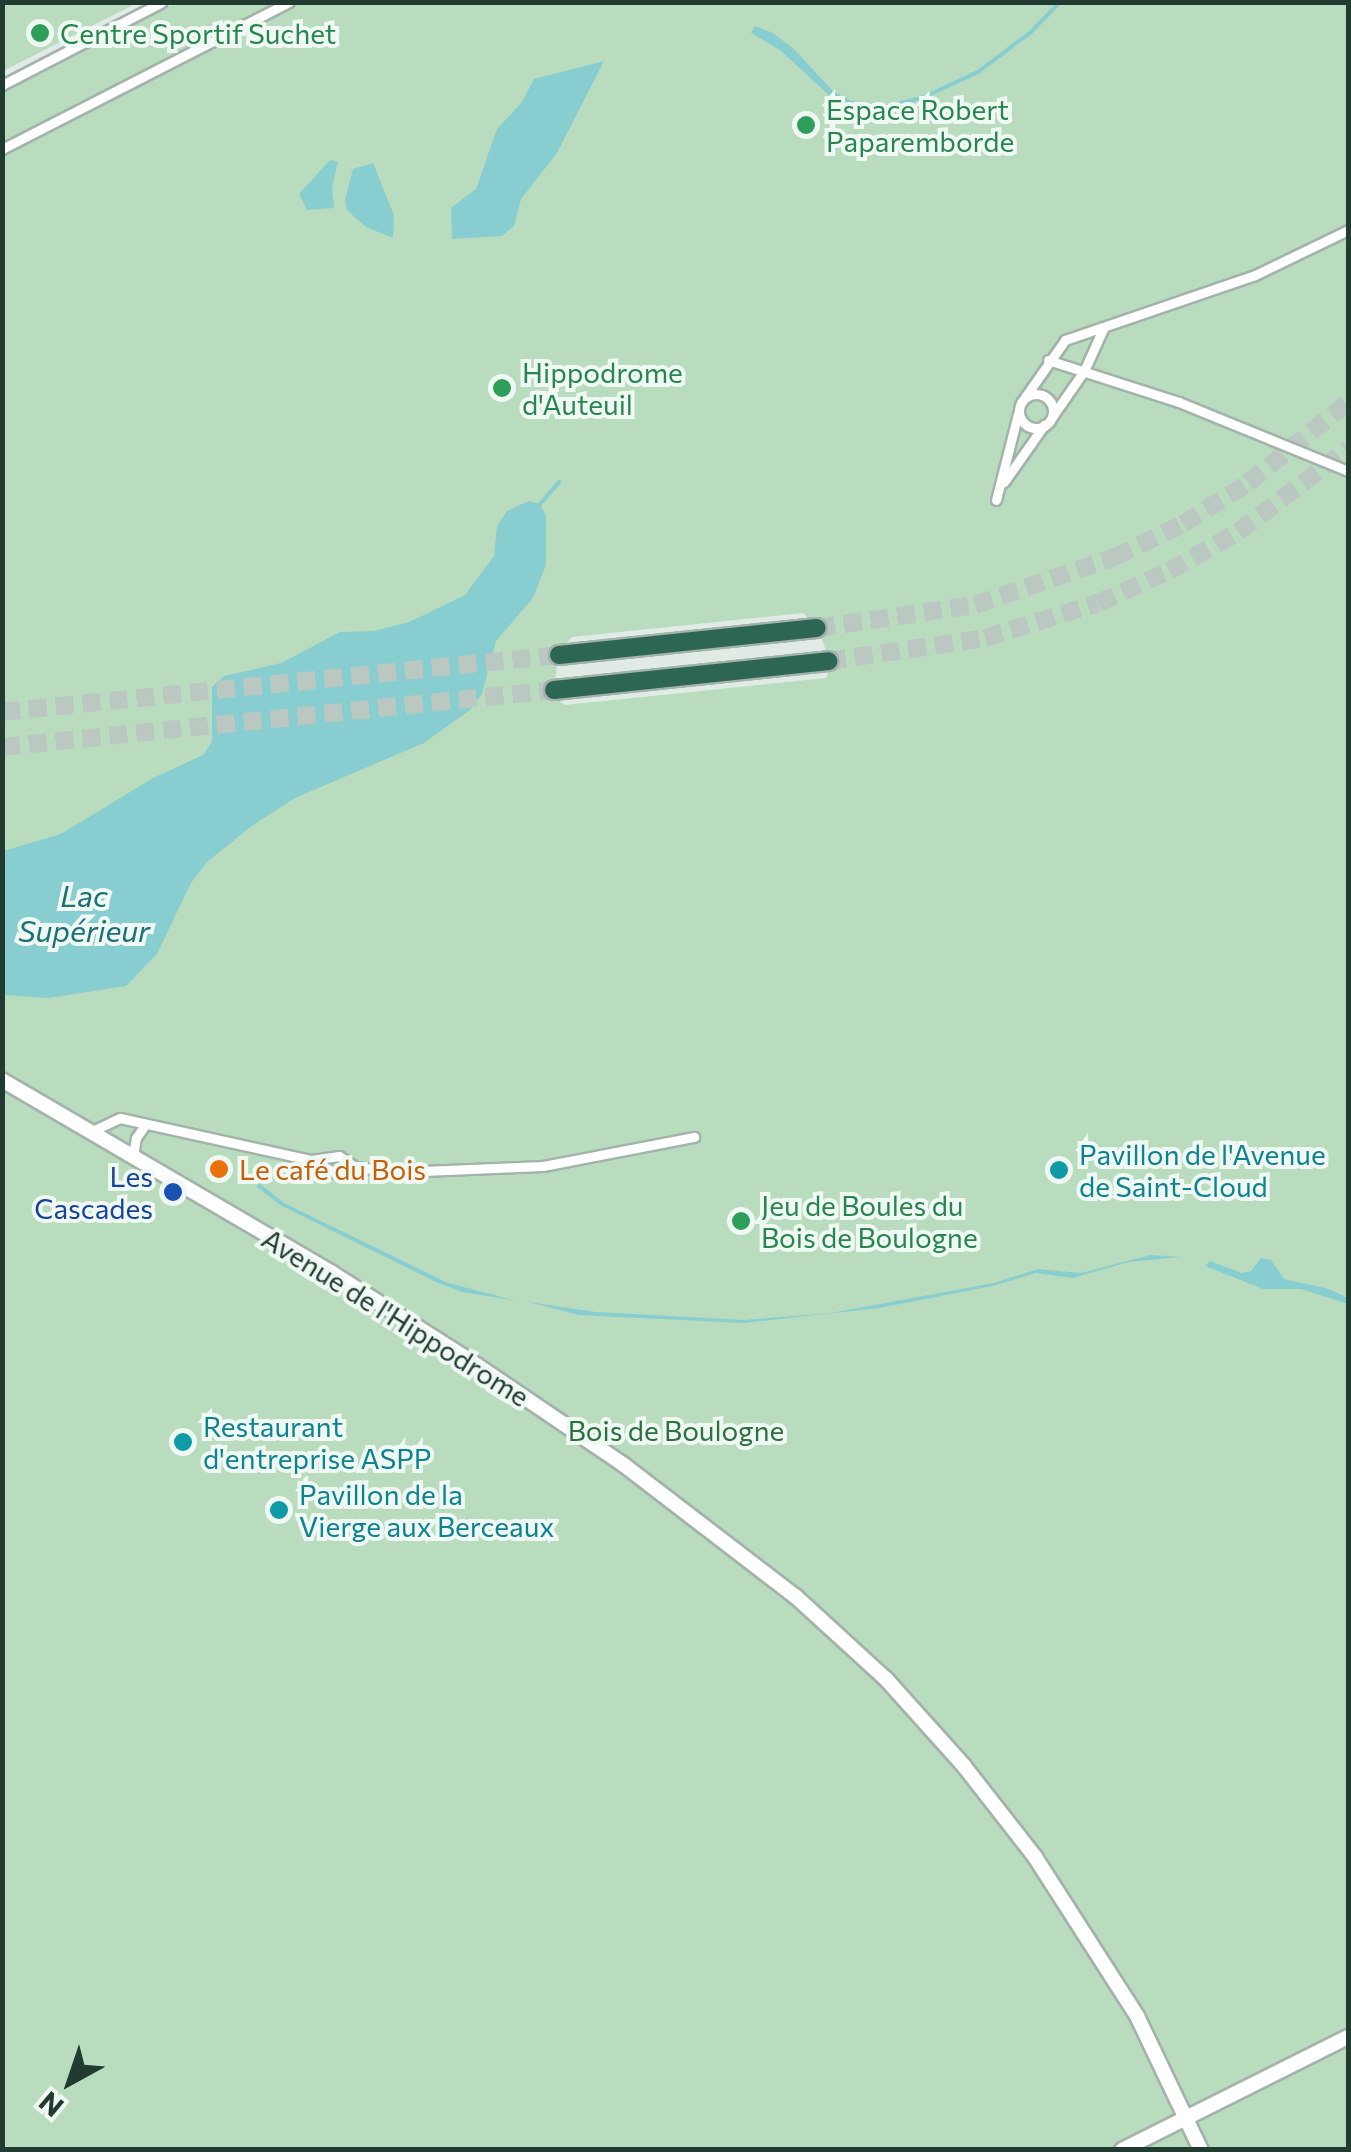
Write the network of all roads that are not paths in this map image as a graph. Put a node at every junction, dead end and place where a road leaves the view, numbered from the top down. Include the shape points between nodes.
1 (162, 2) edge
2 (289, 2) edge
3 (2, 84) edge
4 (2, 149) edge
5 (1348, 230) edge
6 (1103, 329) junction
7 (1048, 360) junction
8 (1084, 370) junction
9 (1025, 397) junction
10 (1018, 412) junction
11 (1048, 421) junction
12 (1348, 471) edge
13 (1002, 484) junction
14 (996, 500) dead end
15 (816, 628) tunnel mouth
16 (559, 655) tunnel mouth
17 (828, 661) tunnel mouth
18 (554, 690) tunnel mouth
19 (2, 1080) edge
20 (144, 1126) junction
21 (92, 1131) junction
22 (694, 1138) dead end
23 (133, 1156) junction
24 (310, 1160) junction
25 (355, 1167) junction
26 (1348, 2037) edge
27 (1187, 2117) junction
28 (1122, 2150) edge
29 (1201, 2150) edge

1 - 3 street
2 - 4 street
5 - 6 street via 1255,276
6 - 7 street via 1065,340
6 - 8 street
7 - 8 street
7 - 9 street
8 - 11 street
8 - 12 street
9 - 10 street
9 - 11 street via 1046,397
10 - 11 street via 1028,426
10 - 13 street
11 - 13 street
13 - 14 street
15 - 16 highway
17 - 18 highway
19 - 21 main road, Avenue de l'Hippodrome
20 - 21 street via 120,1118
20 - 23 street
20 - 24 street
21 - 23 main road, Avenue de l'Hippodrome
22 - 25 street via 544,1166 399,1172
23 - 27 main road, Avenue de l'Hippodrome via 470,1360 624,1466 808,1608 886,1679 1035,1856 1137,2016
24 - 25 street via 339,1156
24 - 25 street via 342,1177
26 - 27 main road
27 - 28 main road
27 - 29 main road, Avenue de l'Hippodrome

